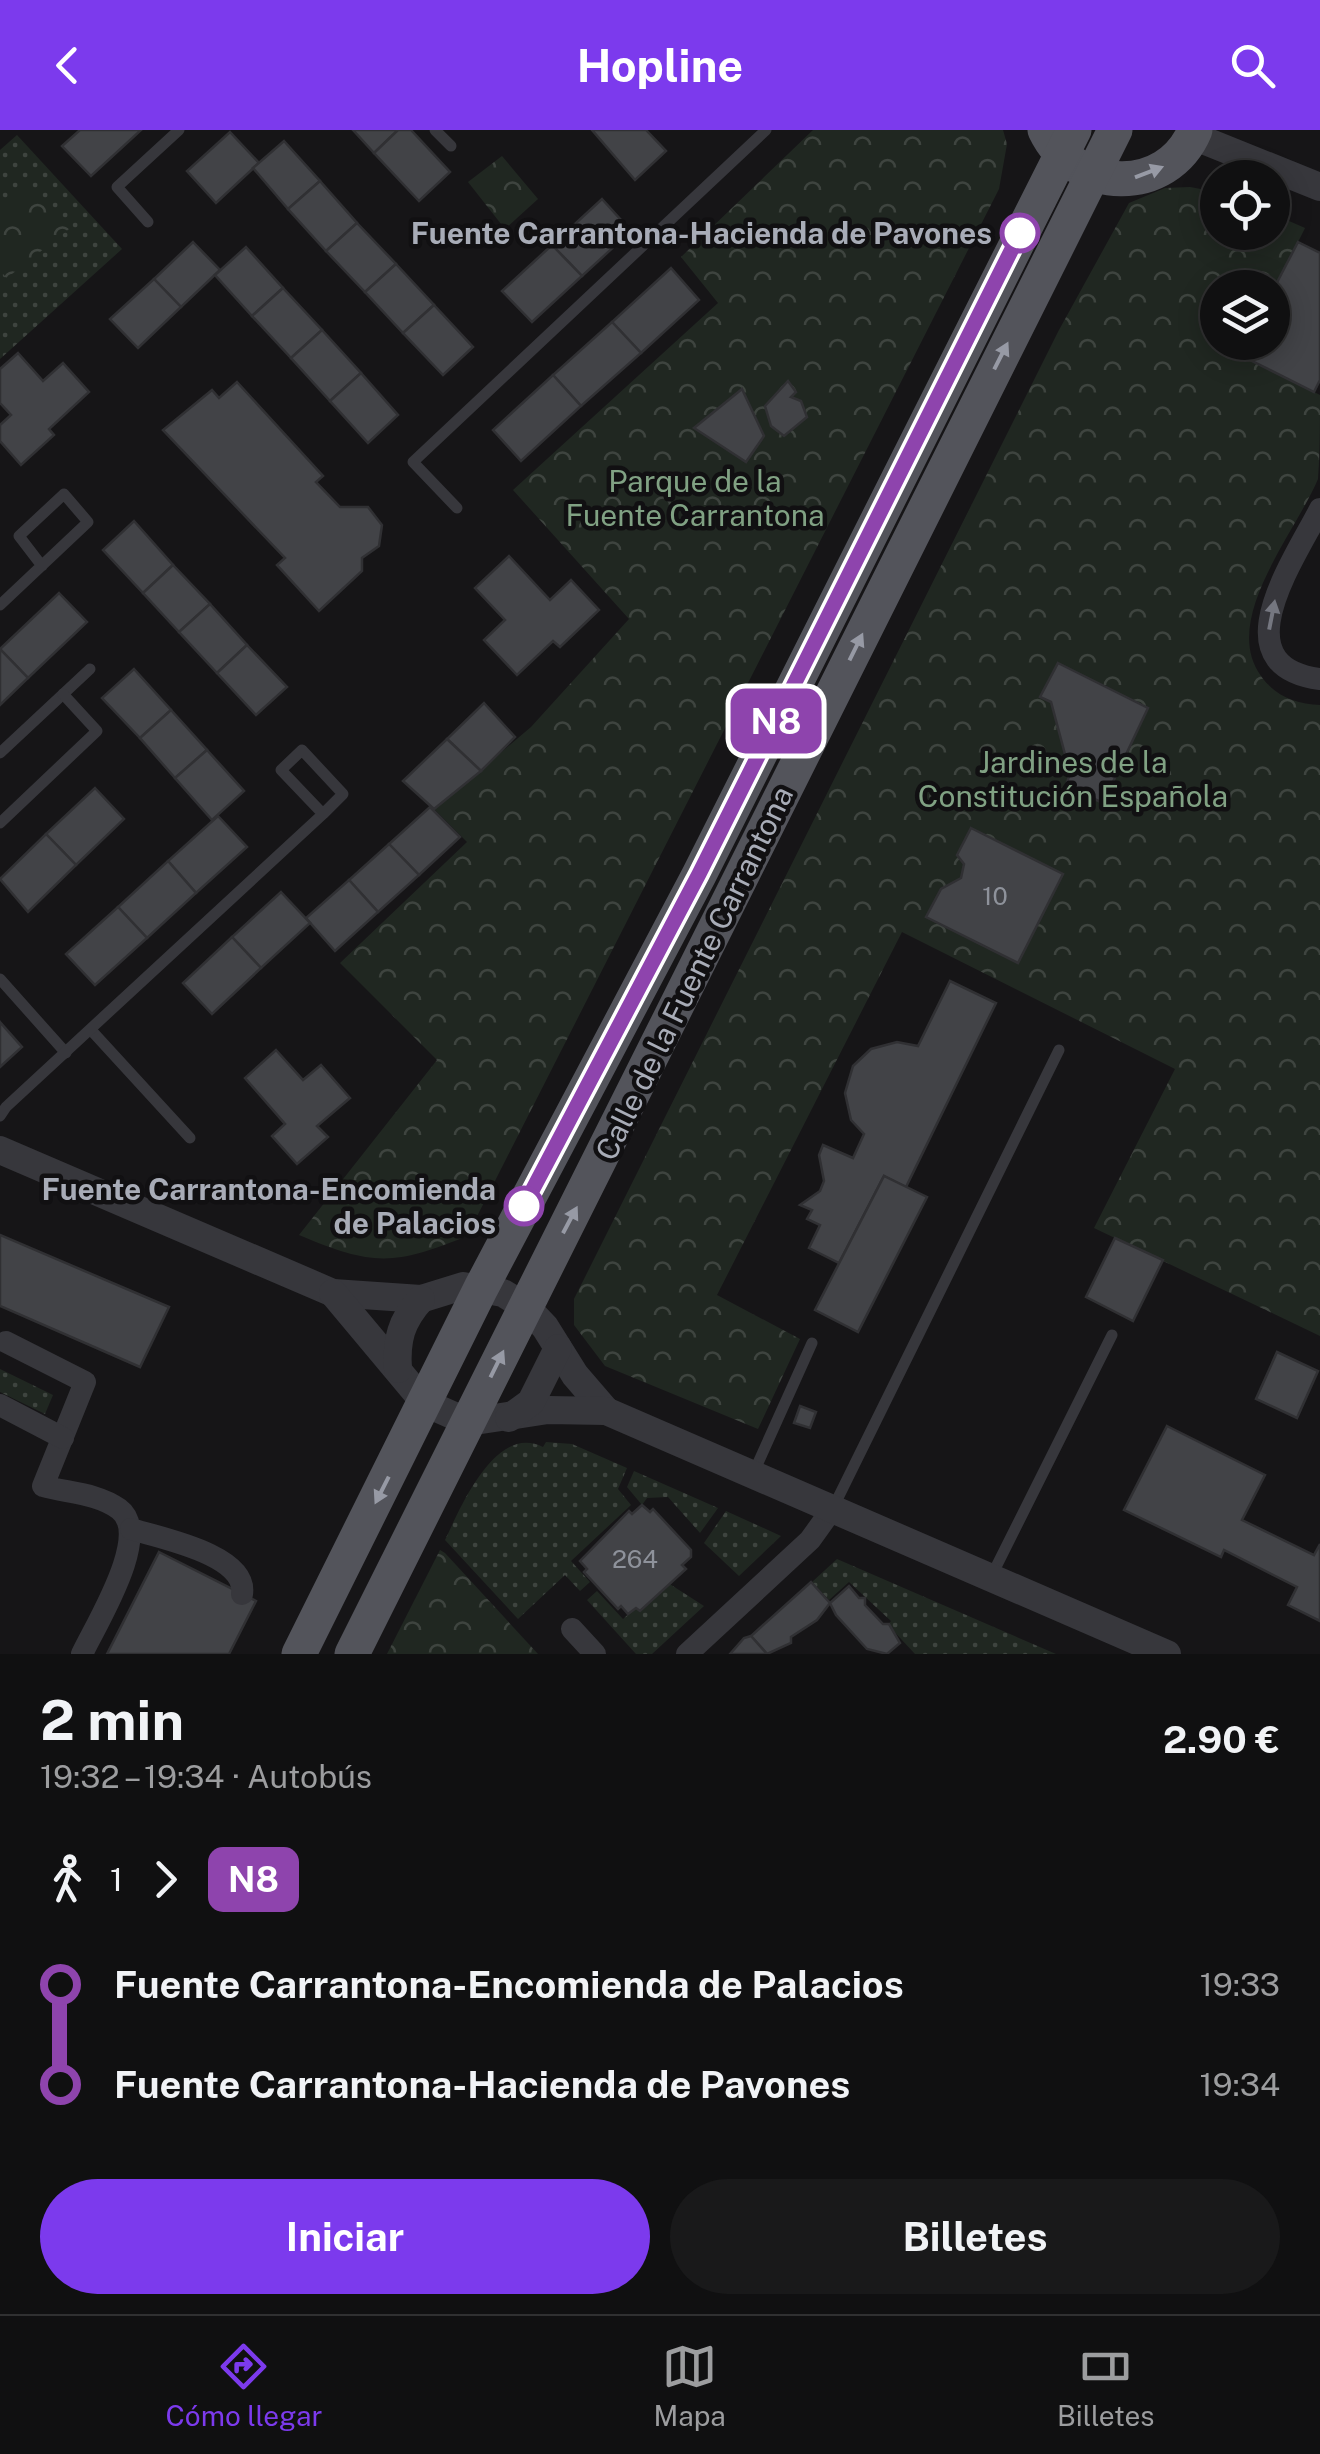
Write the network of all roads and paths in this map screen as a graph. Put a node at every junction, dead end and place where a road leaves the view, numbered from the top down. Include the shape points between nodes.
1 (179, 130) edge
2 (435, 130) edge
3 (766, 130) edge
4 (1115, 130) edge
5 (1194, 133) edge
6 (1060, 138) edge
7 (451, 146) dead end
8 (1092, 175) junction
9 (1320, 187) edge
10 (148, 222) dead end
11 (457, 508) dead end
12 (1320, 509) edge
13 (42, 566) junction
14 (0, 605) edge
15 (90, 669) dead end
16 (1320, 679) edge
17 (63, 694) junction
18 (0, 753) edge
19 (323, 814) junction
20 (0, 823) edge
21 (0, 978) edge
22 (91, 1030) junction
23 (1059, 1050) dead end
24 (66, 1053) junction
25 (0, 1116) edge
26 (190, 1138) dead end
27 (0, 1150) edge
28 (481, 1288) junction
29 (333, 1293) junction
30 (421, 1299) junction
31 (526, 1307) junction
32 (1112, 1335) dead end
33 (6, 1342) dead end
34 (812, 1343) dead end
35 (558, 1348) junction
36 (398, 1369) junction
37 (426, 1403) junction
38 (0, 1405) edge
39 (606, 1411) junction
40 (508, 1419) junction
41 (468, 1422) junction
42 (63, 1438) junction
43 (753, 1474) junction
44 (832, 1508) junction
45 (131, 1529) junction
46 (990, 1578) junction
47 (242, 1594) dead end
48 (572, 1629) dead end
49 (82, 1654) edge
50 (300, 1654) edge
51 (352, 1654) edge
52 (595, 1654) edge
53 (688, 1654) edge
54 (1167, 1654) edge

1 - 10 lane via 117,187
2 - 7 lane
3 - 11 lane via 413,462
4 - 8 main road, Calle de la Fuente Carrantona
8 -> 5 main road via 1110,180 1150,174 1182,152
5 - 9 street
6 - 8 main road
6 - 28 main road, Calle de la Fuente Carrantona via 699,874
31 -> 8 main road, Calle de la Fuente Carrantona
16 -> 12 street via 1293,676 1272,653 1268,628 1272,605
13 - 13 lane via 88,522 64,494 19,536
13 - 14 lane
15 - 17 lane
17 - 18 lane
17 - 20 lane via 97,731
19 - 19 lane via 343,794 302,750 281,770
19 - 22 lane
21 - 24 lane
22 - 24 lane
22 - 26 lane
23 - 44 lane
24 - 25 lane
27 - 29 street
28 - 30 street via 463,1286
28 - 31 street
28 - 37 main road, Calle de la Fuente Carrantona
29 - 30 street
29 - 36 street
30 - 36 street via 401,1327
31 - 35 street
41 -> 31 main road, Calle de la Fuente Carrantona
32 - 46 lane
33 - 42 street via 85,1382
34 - 43 lane
35 - 39 street
35 - 40 street via 531,1402
36 - 37 street
37 - 41 street
37 -> 50 main road, Calle de la Fuente Carrantona
38 - 42 street
39 - 40 street via 548,1410
39 - 43 street
40 - 41 street
41 - 51 main road, Calle de la Fuente Carrantona
42 - 45 street via 43,1486 90,1495 122,1510
43 - 44 street
44 - 46 street
44 - 53 street via 810,1540
45 - 47 street via 236,1569
45 - 49 street via 129,1554
46 - 54 street
48 - 52 street

